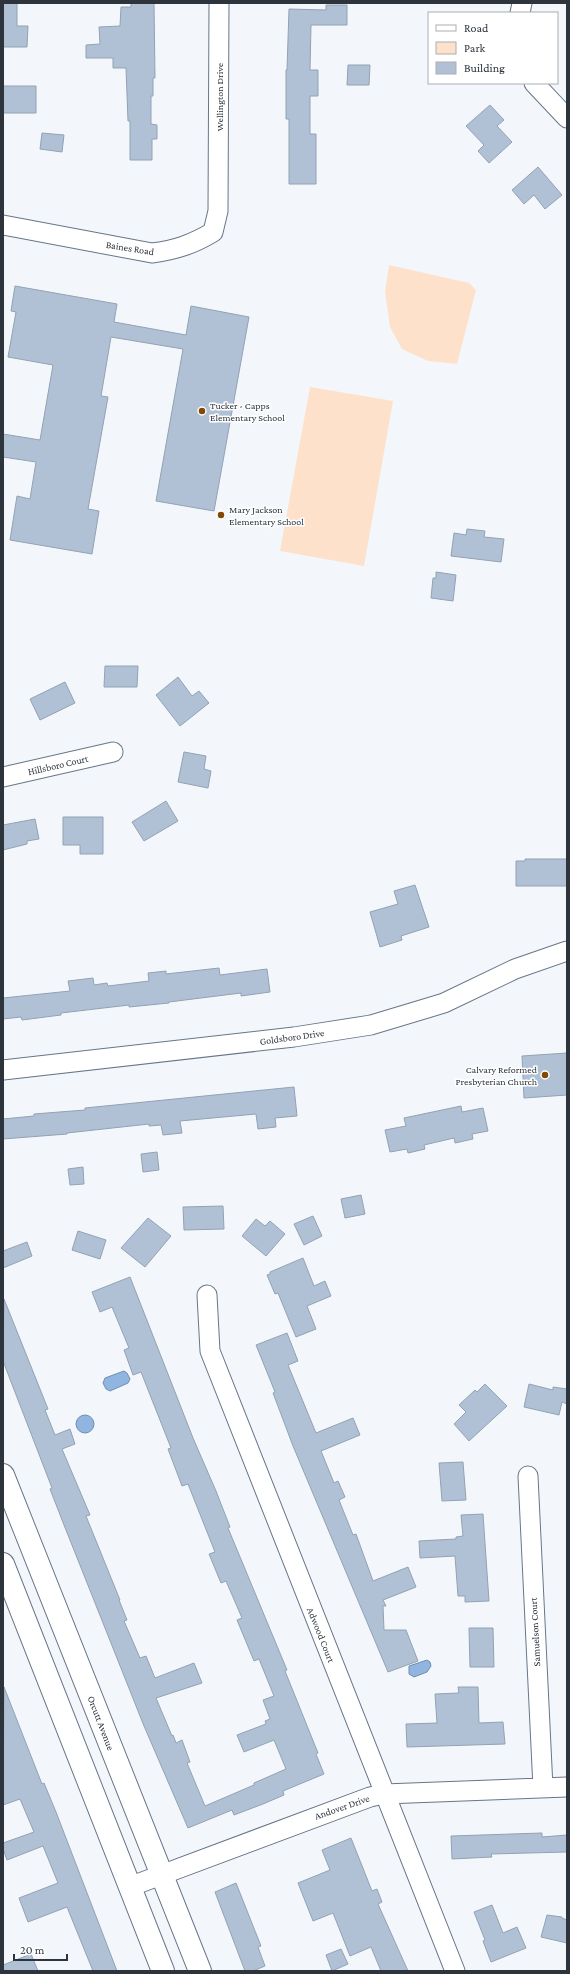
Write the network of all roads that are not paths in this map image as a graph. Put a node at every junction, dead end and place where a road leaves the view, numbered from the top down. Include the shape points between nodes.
1 (219, 3) edge
2 (535, 84) edge
3 (567, 118) edge
4 (218, 190) joint
5 (3, 224) edge
6 (113, 752) dead end
7 (3, 777) edge
8 (567, 951) edge
9 (3, 1070) edge
10 (207, 1295) dead end
11 (3, 1475) edge
12 (528, 1476) dead end
13 (3, 1564) edge
14 (567, 1787) edge
15 (543, 1788) junction
16 (384, 1794) junction
17 (160, 1874) junction
18 (129, 1887) junction
19 (163, 1971) edge
20 (200, 1971) edge
21 (455, 1971) edge

1 - 4 street, Wellington Drive
2 - 3 street
4 - 5 street, Baines Road via 218,211 213,232 193,244 173,251 152,253
6 - 7 street, Hillsboro Court
8 - 9 street, Goldsboro Drive via 515,969 444,1003 371,1025 294,1038
10 - 16 street, Adwood Court via 210,1351
11 - 17 main road, Orcutt Avenue
12 - 15 street, Samuelson Court
13 - 18 main road
14 - 15 street, Andover Drive
15 - 16 street, Andover Drive
16 - 17 street, Andover Drive via 359,1800
16 - 21 street, Adwood Court
17 - 18 street, Andover Drive
17 - 20 main road, Orcutt Avenue
18 - 19 main road

